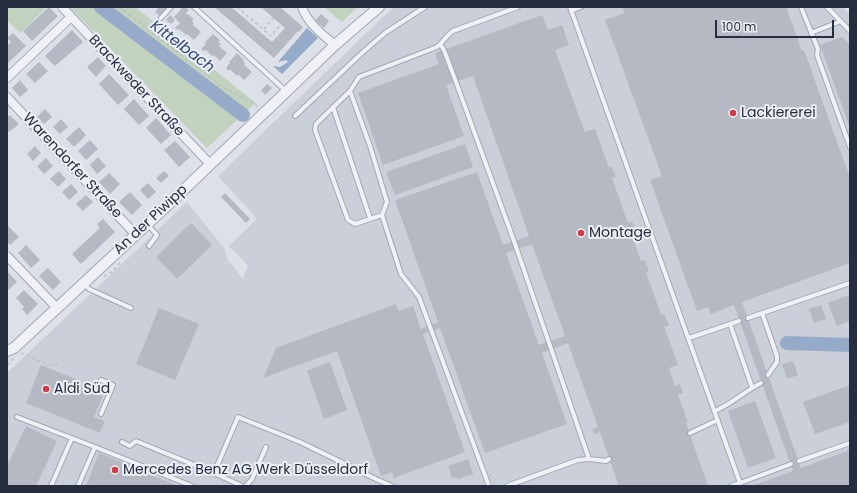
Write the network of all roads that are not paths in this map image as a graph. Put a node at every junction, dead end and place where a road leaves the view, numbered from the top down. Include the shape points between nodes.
1 (62, 7) edge
2 (171, 7) edge
3 (194, 7) edge
4 (302, 7) edge
5 (379, 7) edge
6 (425, 7) edge
7 (518, 7) edge
8 (581, 7) edge
9 (801, 7) edge
10 (827, 7) edge
11 (571, 9) edge
12 (71, 16) junction
13 (161, 18) dead end
14 (840, 21) junction
15 (850, 31) edge
16 (812, 33) junction
17 (440, 44) junction
18 (335, 45) junction
19 (7, 78) edge
20 (287, 91) junction
21 (350, 91) junction
22 (7, 97) edge
23 (333, 107) junction
24 (295, 116) dead end
25 (850, 147) edge
26 (210, 164) junction
27 (382, 215) junction
28 (370, 218) junction
29 (147, 224) junction
30 (136, 234) junction
31 (149, 246) dead end
32 (7, 256) edge
33 (850, 282) edge
34 (84, 283) junction
35 (57, 308) junction
36 (131, 308) dead end
37 (762, 313) junction
38 (748, 318) dead end
39 (739, 321) dead end
40 (730, 324) junction
41 (689, 338) junction
42 (13, 351) edge
43 (7, 360) edge
44 (768, 375) dead end
45 (101, 380) dead end
46 (762, 383) dead end
47 (752, 387) junction
48 (714, 411) junction
49 (101, 414) dead end
50 (18, 417) dead end
51 (718, 420) junction
52 (690, 433) dead end
53 (72, 438) junction
54 (122, 442) dead end
55 (850, 443) edge
56 (95, 447) junction
57 (266, 447) dead end
58 (589, 459) junction
59 (609, 459) dead end
60 (799, 461) dead end
61 (791, 464) dead end
62 (214, 473) junction
63 (740, 484) edge
64 (51, 486) edge
65 (78, 486) edge
66 (192, 486) edge
67 (242, 486) edge
68 (246, 486) edge
69 (392, 486) edge
70 (489, 486) edge
71 (507, 486) edge
72 (731, 486) edge

1 - 12 street, Brackweder Straße
2 - 13 lane
3 - 20 lane
4 - 18 street via 315,28
5 - 18 street, An der Piwipp
6 - 24 lane via 385,33
7 - 17 lane via 453,31 445,36
8 - 11 lane
9 - 16 lane
10 - 14 lane
11 - 41 lane
12 - 19 street
12 - 26 street, Brackweder Straße
14 - 15 lane
14 - 16 lane
16 - 25 lane via 818,49 817,55
17 - 21 lane via 359,77
17 - 58 lane via 467,111
18 - 20 street, An der Piwipp
20 - 26 street, An der Piwipp
21 - 23 lane
21 - 27 lane via 387,202
22 - 30 street, Warendorfer Straße
23 - 28 lane
23 - 28 lane via 316,124 315,130 348,220 355,224
26 - 29 street, An der Piwipp
27 - 28 lane
27 - 70 lane via 401,274 419,297
29 - 30 street, An der Piwipp
29 - 31 lane via 157,235
30 - 34 street, An der Piwipp
32 - 35 street
33 - 37 lane
34 - 35 street, An der Piwipp
34 - 36 lane via 89,289
35 - 42 street, An der Piwipp
37 - 38 lane
37 - 44 lane via 777,356 777,362
39 - 40 lane
40 - 41 lane
40 - 47 lane
41 - 48 lane
42 - 43 street, An der Piwipp
45 - 49 lane via 113,385
46 - 47 lane
47 - 48 lane
48 - 51 lane
50 - 53 lane
51 - 52 lane
51 - 63 lane
53 - 56 lane
53 - 64 lane
54 - 62 lane via 130,446 136,442
55 - 60 lane
56 - 65 lane
56 - 66 lane
57 - 68 lane via 252,479
58 - 59 lane
58 - 71 lane via 578,460
61 - 63 lane
62 - 67 lane
62 - 69 lane via 238,417 300,442
63 - 72 lane

